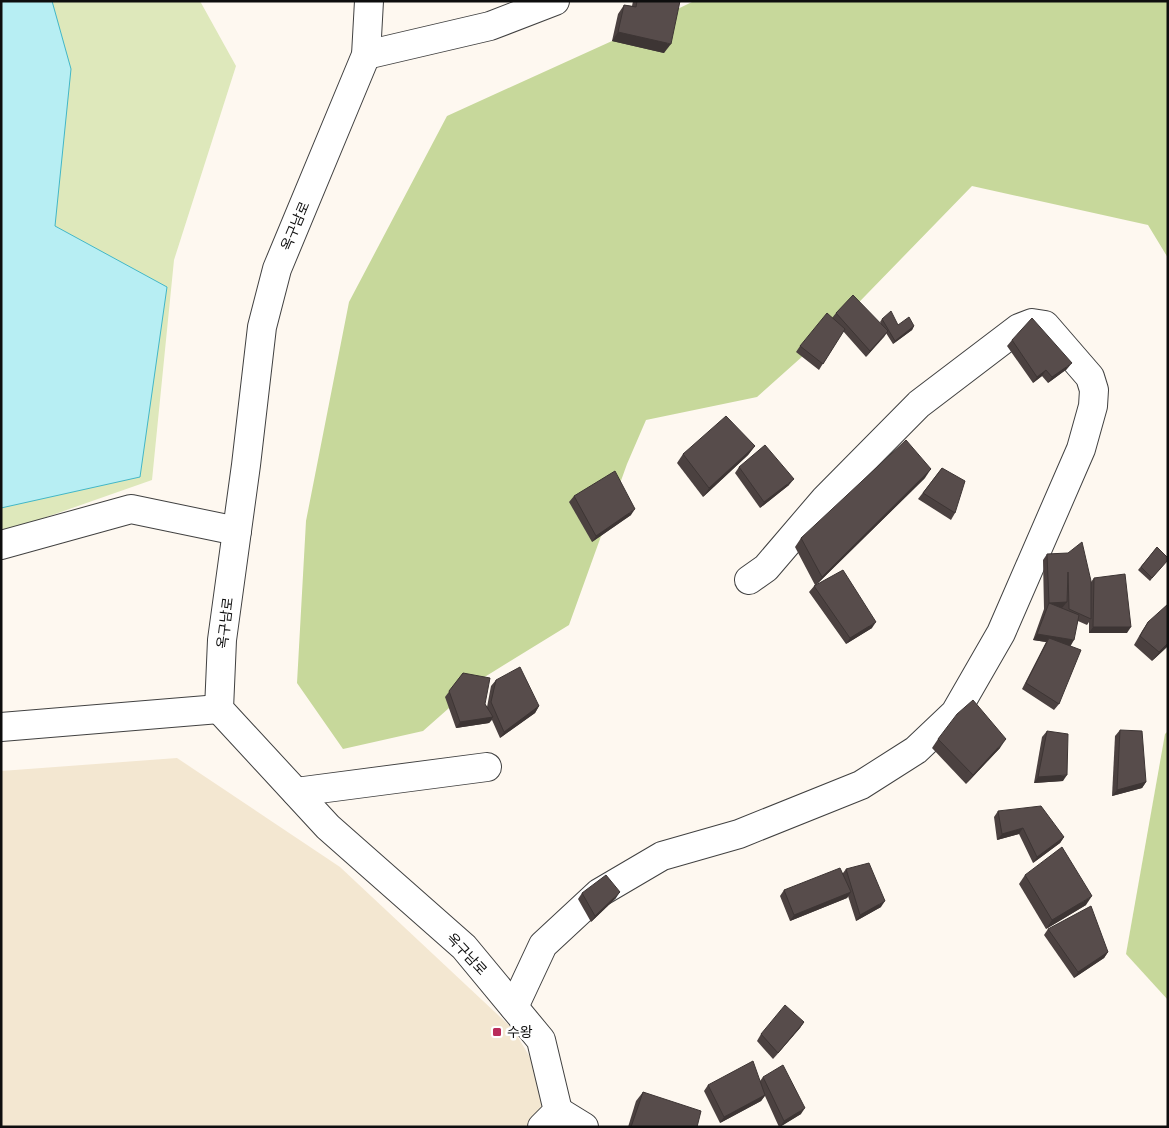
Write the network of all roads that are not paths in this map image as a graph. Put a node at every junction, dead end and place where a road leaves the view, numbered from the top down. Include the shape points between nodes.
1 (369, 1) edge
2 (555, 1) edge
3 (366, 55) junction
4 (237, 531) junction
5 (1, 545) edge
6 (749, 580) dead end
7 (219, 709) junction
8 (1, 727) edge
9 (487, 767) dead end
10 (296, 792) junction
11 (514, 1007) junction
12 (550, 1119) edge
13 (584, 1127) edge

1 - 3 street, 옥구남로
2 - 3 street via 490,26
3 - 4 street, 옥구남로 via 277,269 262,327
4 - 5 street via 131,509
4 - 7 street, 옥구남로 via 222,640
6 - 11 street via 766,568 825,499 919,404 1019,328 1032,323 1045,325 1090,377 1094,390 1093,406 1081,449 1001,633 955,713 916,750 861,785 739,834 662,856 599,893 543,945
7 - 8 street
7 - 10 street, 옥구남로
9 - 10 street
10 - 11 street, 옥구남로 via 328,827 464,947
11 - 12 street, 옥구남로 via 541,1040
12 - 13 street

